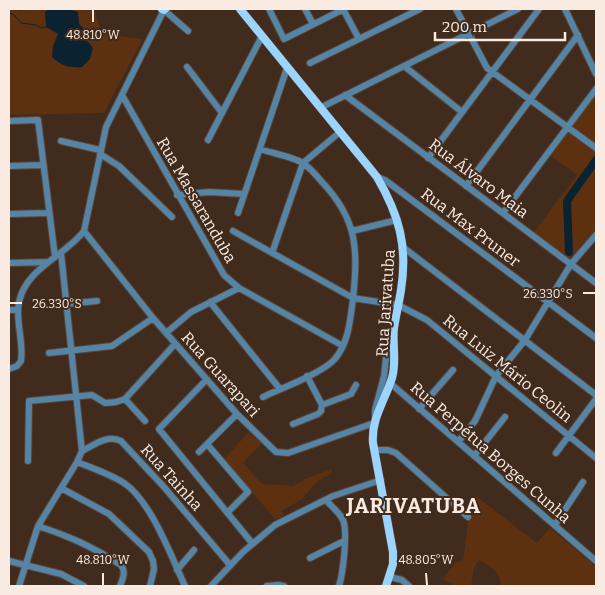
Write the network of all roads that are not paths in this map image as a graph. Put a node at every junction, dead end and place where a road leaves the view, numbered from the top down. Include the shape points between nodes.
1 (164, 9) edge
2 (240, 9) edge
3 (269, 9) edge
4 (305, 9) edge
5 (344, 9) edge
6 (420, 9) edge
7 (456, 9) edge
8 (518, 9) edge
9 (540, 9) edge
10 (565, 9) edge
11 (313, 24) junction
12 (188, 31) dead end
13 (469, 34) junction
14 (578, 35) junction
15 (262, 36) junction
16 (359, 39) junction
17 (310, 63) dead end
18 (404, 66) junction
19 (187, 67) dead end
20 (288, 68) junction
21 (493, 71) junction
22 (596, 74) edge
23 (596, 88) edge
24 (122, 95) junction
25 (345, 95) junction
26 (530, 99) junction
27 (320, 108) junction
28 (462, 112) junction
29 (222, 113) junction
30 (9, 121) edge
31 (568, 127) junction
32 (340, 132) junction
33 (208, 140) dead end
34 (62, 141) dead end
35 (596, 148) edge
36 (260, 149) junction
37 (100, 152) junction
38 (428, 158) junction
39 (303, 164) junction
40 (44, 165) junction
41 (9, 166) edge
42 (377, 177) junction
43 (466, 186) junction
44 (244, 194) junction
45 (177, 195) junction
46 (49, 213) junction
47 (238, 213) dead end
48 (503, 213) junction
49 (9, 214) edge
50 (172, 217) dead end
51 (397, 220) junction
52 (84, 231) junction
53 (233, 231) dead end
54 (352, 231) junction
55 (596, 235) edge
56 (404, 248) junction
57 (61, 252) junction
58 (272, 253) junction
59 (55, 258) junction
60 (48, 262) junction
61 (9, 263) edge
62 (570, 264) junction
63 (596, 283) edge
64 (239, 288) junction
65 (353, 298) junction
66 (97, 301) dead end
67 (210, 302) junction
68 (548, 302) junction
69 (66, 304) junction
70 (398, 305) junction
71 (9, 310) edge
72 (18, 310) junction
73 (153, 318) junction
74 (166, 333) junction
75 (596, 338) edge
76 (393, 339) junction
77 (525, 340) junction
78 (175, 344) junction
79 (343, 346) junction
80 (71, 350) junction
81 (49, 353) dead end
82 (9, 369) edge
83 (453, 370) dead end
84 (307, 376) junction
85 (496, 376) junction
86 (206, 380) junction
87 (390, 383) junction
88 (356, 385) dead end
89 (280, 389) junction
90 (596, 395) edge
91 (76, 397) junction
92 (263, 397) dead end
93 (125, 399) junction
94 (596, 399) edge
95 (322, 405) junction
96 (419, 409) junction
97 (237, 414) junction
98 (505, 416) dead end
99 (145, 422) dead end
100 (375, 422) junction
101 (293, 424) dead end
102 (569, 436) junction
103 (458, 442) junction
104 (208, 444) junction
105 (374, 450) junction
106 (82, 451) junction
107 (199, 452) dead end
108 (556, 453) dead end
109 (474, 456) junction
110 (596, 458) edge
111 (28, 461) dead end
112 (77, 462) junction
113 (381, 480) junction
114 (583, 482) dead end
115 (61, 488) junction
116 (326, 500) junction
117 (228, 512) junction
118 (468, 517) dead end
119 (38, 526) junction
120 (555, 526) junction
121 (344, 541) junction
122 (252, 543) junction
123 (194, 550) dead end
124 (310, 558) dead end
125 (9, 561) edge
126 (596, 561) edge
127 (25, 565) junction
128 (230, 565) junction
129 (177, 570) junction
130 (390, 577) junction
131 (214, 585) edge
132 (19, 586) edge
133 (84, 586) edge
134 (120, 586) edge
135 (150, 586) edge
136 (185, 586) edge
137 (267, 586) edge
138 (284, 586) edge
139 (339, 586) edge
140 (386, 586) edge
141 (409, 586) edge

1 - 12 street
1 - 24 street
2 - 15 main road, Rua Jarivatuba
3 - 11 street via 284,39
4 - 11 street
5 - 11 street
5 - 16 street
6 - 16 street
7 - 13 street
8 - 13 street
9 - 21 street
10 - 14 street
13 - 18 street
13 - 21 street via 485,66
14 - 22 street
14 - 26 street
15 - 20 main road, Rua Jarivatuba
15 - 29 street
16 - 17 street
18 - 25 street
18 - 28 street
19 - 29 street
20 - 27 main road, Rua Jarivatuba
20 - 36 street
21 - 26 street
21 - 28 street
23 - 31 street
24 - 37 street via 106,127
24 - 45 street, Rua Massaranduba
25 - 27 street
25 - 38 street, Rua Álvaro Maia
26 - 31 street
26 - 43 street
27 - 32 main road, Rua Jarivatuba
28 - 38 street
29 - 33 street
30 - 40 street via 38,120
31 - 35 street
31 - 48 street
32 - 39 street
32 - 42 main road, Rua Jarivatuba
34 - 37 street
36 - 39 street
36 - 44 street
37 - 50 street
37 - 52 street
38 - 43 street, Rua Álvaro Maia
39 - 54 street via 339,202
39 - 58 street
40 - 41 street
40 - 46 street
42 - 51 main road, Rua Jarivatuba
42 - 68 street, Rua Max Pruner
43 - 48 street, Rua Álvaro Maia
44 - 45 street via 209,192
44 - 47 street
45 - 64 street, Rua Massaranduba via 220,270
46 - 49 street
46 - 59 street
48 - 62 street, Rua Álvaro Maia
51 - 54 street
51 - 56 main road, Rua Jarivatuba
52 - 57 street
52 - 73 street, Rua Guarapari
53 - 58 street
54 - 65 street via 356,259
55 - 62 street
56 - 70 main road, Rua Jarivatuba
56 - 77 street
57 - 59 street
57 - 69 street
58 - 65 street
59 - 60 street
60 - 61 street
60 - 72 street via 24,288
62 - 63 street, Rua Álvaro Maia
62 - 68 street
64 - 67 street
64 - 79 street, Rua Massaranduba
65 - 70 street, Rua Luiz Mário Ceolin
65 - 79 street
66 - 69 street
67 - 74 street via 186,315
67 - 89 street
68 - 75 street, Rua Max Pruner
68 - 77 street
69 - 80 street
70 - 76 main road, Rua Jarivatuba
70 - 85 street, Rua Luiz Mário Ceolin via 427,320
71 - 72 street
72 - 82 street via 21,361
73 - 74 street, Rua Guarapari
73 - 80 street via 112,346
74 - 78 street, Rua Guarapari
76 - 87 main road, Rua Jarivatuba via 394,366
76 - 100 street via 388,349
77 - 85 street
77 - 90 street
78 - 86 street, Rua Guarapari
78 - 93 street
79 - 84 street via 330,363
80 - 81 street
80 - 91 street
83 - 96 street
84 - 89 street
84 - 95 street
85 - 102 street, Rua Luiz Mário Ceolin
85 - 103 street via 480,414
86 - 97 street, Rua Guarapari
86 - 117 street via 158,429
87 - 96 street, Rua Perpétua Borges Cunha
87 - 100 main road, Rua Jarivatuba
88 - 95 street via 351,394
89 - 92 street
91 - 93 street via 92,395 105,403
91 - 106 street
91 - 111 street via 29,401
93 - 99 street
94 - 102 street
95 - 101 street via 318,414
96 - 103 street, Rua Perpétua Borges Cunha
97 - 100 street, Rua Guarapari via 273,449 284,454
97 - 104 street
98 - 109 street
100 - 105 main road, Rua Jarivatuba
102 - 108 street
102 - 110 street, Rua Luiz Mário Ceolin
103 - 109 street, Rua Perpétua Borges Cunha
104 - 107 street
104 - 117 street via 248,492
105 - 113 main road, Rua Jarivatuba
105 - 118 street via 396,453
106 - 112 street
106 - 128 street, Rua Tainha via 107,438 121,441
109 - 120 street, Rua Perpétua Borges Cunha
112 - 115 street
112 - 129 street via 114,478 133,491 153,519
113 - 116 street
113 - 130 main road, Rua Jarivatuba via 392,546
114 - 120 street
115 - 119 street
115 - 135 street via 109,514 149,552 154,569
116 - 121 street via 343,519
116 - 122 street via 275,525
117 - 122 street
119 - 127 street
119 - 134 street via 76,539 121,565 124,577
120 - 126 street, Rua Perpétua Borges Cunha
121 - 124 street
121 - 139 street
122 - 128 street
123 - 129 street
125 - 127 street
127 - 132 street
127 - 133 street via 61,574
128 - 131 street
129 - 136 street
130 - 140 main road, Rua Jarivatuba
130 - 141 street
137 - 138 street

